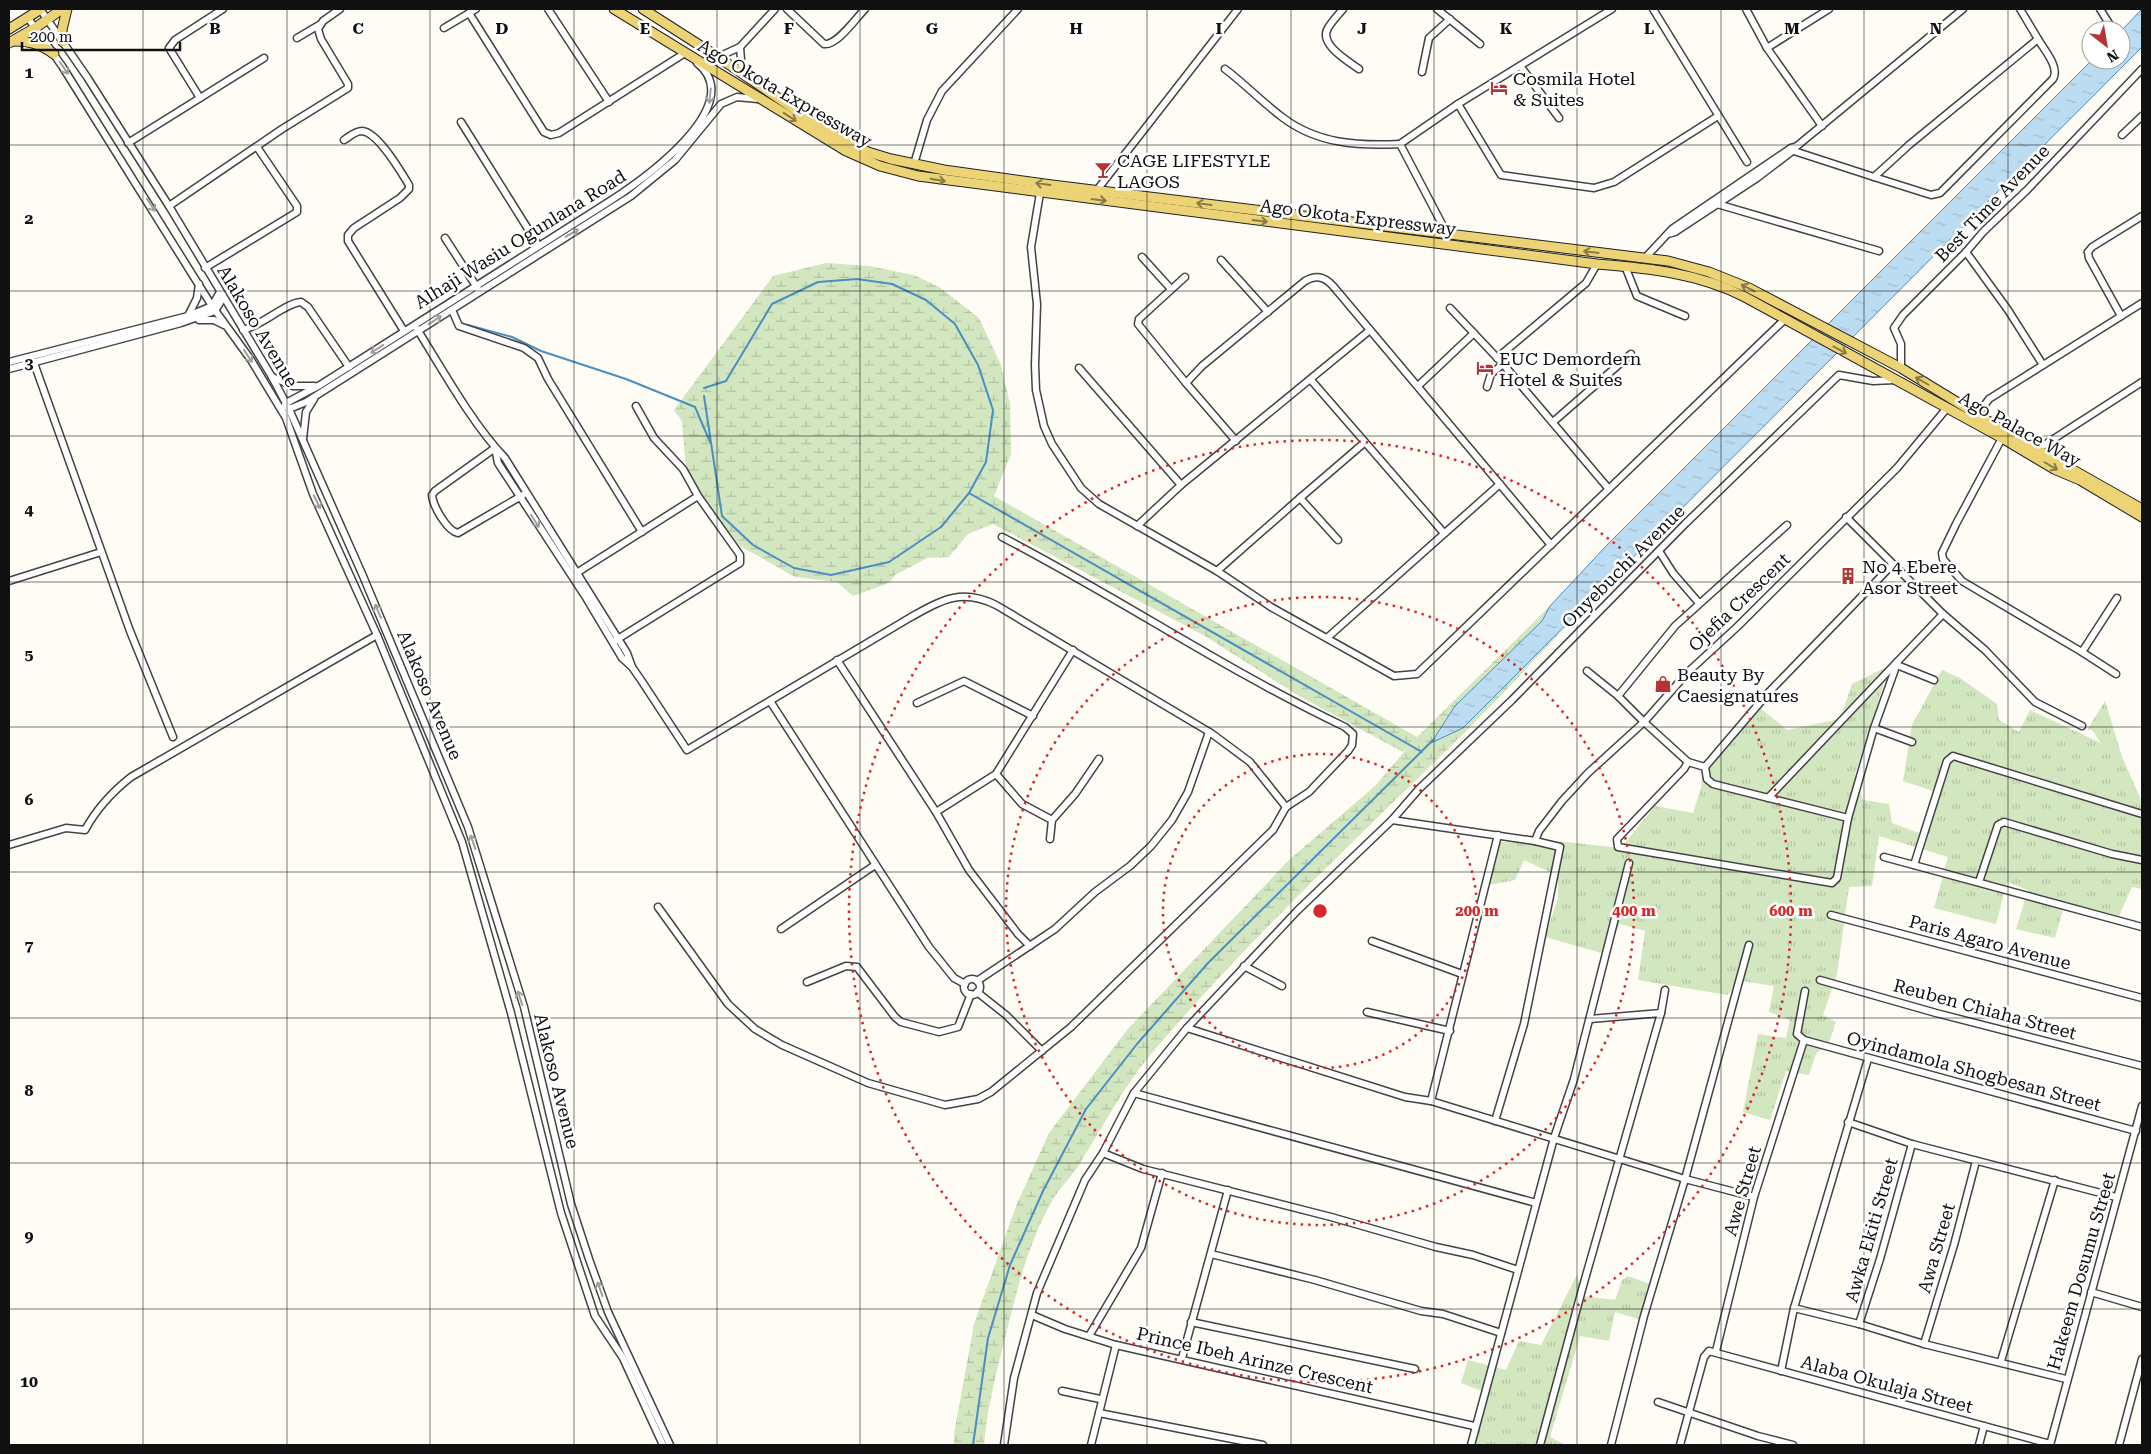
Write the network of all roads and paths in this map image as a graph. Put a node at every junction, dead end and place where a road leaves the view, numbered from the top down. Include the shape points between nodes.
1 (40, 9) edge
2 (62, 9) edge
3 (67, 9) edge
4 (223, 9) edge
5 (340, 9) edge
6 (476, 9) edge
7 (548, 9) edge
8 (614, 9) edge
9 (643, 9) edge
10 (775, 9) edge
11 (787, 9) edge
12 (1018, 9) edge
13 (1238, 9) edge
14 (1343, 9) edge
15 (1437, 9) edge
16 (1612, 9) edge
17 (1652, 9) edge
18 (1746, 9) edge
19 (1829, 9) edge
20 (1963, 9) edge
21 (2020, 9) edge
22 (2100, 9) edge
23 (860, 10) edge
24 (469, 13) junction
25 (28, 18) junction
26 (1450, 19) junction
27 (48, 20) junction
28 (2107, 20) edge
29 (319, 25) junction
30 (36, 28) junction
31 (444, 28) dead end
32 (9, 30) edge
33 (297, 38) dead end
34 (2038, 39) junction
35 (11, 42) edge
36 (63, 42) junction
37 (1480, 44) dead end
38 (740, 47) junction
39 (1767, 48) junction
40 (54, 54) junction
41 (687, 54) junction
42 (718, 56) junction
43 (264, 58) dead end
44 (1521, 67) junction
45 (1225, 69) dead end
46 (1359, 69) dead end
47 (2142, 69) edge
48 (1422, 72) dead end
49 (742, 73) junction
50 (200, 98) junction
51 (764, 100) junction
52 (608, 102) junction
53 (1458, 104) junction
54 (1718, 116) junction
55 (2142, 116) edge
56 (1559, 118) dead end
57 (461, 122) dead end
58 (1822, 126) junction
59 (2122, 135) dead end
60 (344, 140) dead end
61 (128, 143) junction
62 (1400, 144) junction
63 (257, 146) junction
64 (1794, 148) junction
65 (1748, 162) dead end
66 (914, 164) junction
67 (1874, 177) junction
68 (1097, 190) junction
69 (1040, 193) junction
70 (1716, 202) junction
71 (169, 206) junction
72 (2142, 216) edge
73 (2142, 221) edge
74 (1444, 234) junction
75 (445, 238) dead end
76 (538, 245) junction
77 (1879, 251) dead end
78 (1966, 252) junction
79 (2088, 252) junction
80 (1142, 258) dead end
81 (1645, 258) junction
82 (1221, 260) dead end
83 (1596, 264) junction
84 (1625, 266) junction
85 (205, 268) junction
86 (1185, 277) dead end
87 (199, 282) junction
88 (475, 285) junction
89 (1171, 289) junction
90 (480, 292) junction
91 (222, 295) junction
92 (2142, 303) edge
93 (1772, 306) junction
94 (214, 308) junction
95 (1450, 308) dead end
96 (452, 310) junction
97 (1268, 312) junction
98 (1685, 316) dead end
99 (2121, 316) junction
100 (188, 318) junction
101 (1785, 319) junction
102 (414, 324) junction
103 (243, 330) junction
104 (1370, 330) junction
105 (404, 331) junction
106 (418, 331) junction
107 (1474, 333) junction
108 (236, 338) junction
109 (1631, 354) dead end
110 (1497, 358) junction
111 (1888, 361) joint
112 (9, 362) edge
113 (34, 363) junction
114 (1503, 364) junction
115 (2043, 365) junction
116 (349, 367) junction
117 (1079, 368) dead end
118 (1901, 368) junction
119 (9, 369) edge
120 (1881, 372) joint
121 (272, 377) junction
122 (1311, 380) junction
123 (1894, 380) junction
124 (2142, 382) edge
125 (1186, 383) junction
126 (320, 385) junction
127 (1419, 385) junction
128 (1487, 387) dead end
129 (320, 393) junction
130 (288, 406) junction
131 (636, 406) dead end
132 (1947, 408) junction
133 (1978, 414) junction
134 (284, 415) junction
135 (1553, 422) junction
136 (2002, 438) junction
137 (302, 440) junction
138 (1236, 441) junction
139 (1364, 443) junction
140 (495, 448) junction
141 (2038, 449) junction
142 (1500, 484) junction
143 (1181, 485) junction
144 (1608, 488) junction
145 (527, 493) junction
146 (698, 496) junction
147 (520, 497) junction
148 (1300, 498) junction
149 (2142, 509) edge
150 (1846, 517) junction
151 (2142, 517) edge
152 (1787, 525) dead end
153 (1137, 526) junction
154 (642, 532) junction
155 (1443, 532) junction
156 (1002, 537) dead end
157 (1338, 540) dead end
158 (1551, 545) junction
159 (1659, 550) junction
160 (101, 552) junction
161 (1892, 565) junction
162 (1217, 571) junction
163 (575, 574) junction
164 (9, 581) edge
165 (2117, 598) dead end
166 (1699, 603) junction
167 (1943, 614) junction
168 (377, 635) junction
169 (1327, 638) junction
170 (615, 640) junction
171 (1073, 650) junction
172 (2082, 652) junction
173 (837, 660) junction
174 (1898, 663) junction
175 (1587, 670) dead end
176 (2116, 674) dead end
177 (1934, 680) dead end
178 (1618, 696) junction
179 (770, 701) junction
180 (917, 703) dead end
181 (1033, 716) junction
182 (1644, 722) junction
183 (2082, 726) dead end
184 (1874, 728) junction
185 (1209, 732) junction
186 (173, 737) dead end
187 (1912, 742) dead end
188 (1099, 759) dead end
189 (1688, 762) junction
190 (1705, 767) junction
191 (996, 774) junction
192 (1768, 798) junction
193 (1286, 807) junction
194 (936, 812) junction
195 (2142, 814) edge
196 (1848, 818) junction
197 (1052, 820) junction
198 (1392, 820) junction
199 (1498, 835) junction
200 (1536, 838) junction
201 (1050, 839) dead end
202 (9, 845) edge
203 (1884, 857) dead end
204 (2142, 860) edge
205 (1630, 863) dead end
206 (875, 865) junction
207 (1914, 865) junction
208 (1979, 882) junction
209 (658, 907) dead end
210 (1831, 915) dead end
211 (2142, 928) edge
212 (781, 929) dead end
213 (500, 936) junction
214 (490, 940) junction
215 (1372, 941) dead end
216 (1749, 945) dead end
217 (1030, 946) junction
218 (1244, 966) junction
219 (1462, 974) junction
220 (1820, 980) dead end
221 (978, 981) junction
222 (807, 982) dead end
223 (965, 984) junction
224 (1282, 986) dead end
225 (1666, 990) dead end
226 (1805, 991) dead end
227 (974, 993) junction
228 (2142, 998) edge
229 (1367, 1012) dead end
230 (1661, 1013) junction
231 (1590, 1018) junction
232 (1187, 1028) junction
233 (1450, 1031) junction
234 (1804, 1040) junction
235 (1042, 1051) junction
236 (1868, 1059) junction
237 (2142, 1066) edge
238 (541, 1084) junction
239 (529, 1089) junction
240 (1134, 1093) junction
241 (1431, 1101) junction
242 (2142, 1106) edge
243 (1495, 1121) junction
244 (1848, 1122) junction
245 (2136, 1131) junction
246 (1554, 1138) junction
247 (1912, 1144) junction
248 (1102, 1153) junction
249 (1619, 1159) junction
250 (1976, 1160) junction
251 (1162, 1173) junction
252 (1685, 1179) junction
253 (2055, 1180) junction
254 (1228, 1190) junction
255 (2116, 1196) junction
256 (1754, 1197) junction
257 (1536, 1203) junction
258 (1211, 1254) junction
259 (1518, 1270) junction
260 (2091, 1292) junction
261 (2142, 1307) edge
262 (1794, 1308) junction
263 (608, 1312) junction
264 (1032, 1314) junction
265 (596, 1318) junction
266 (1191, 1322) junction
267 (1859, 1324) junction
268 (1501, 1333) junction
269 (1089, 1336) junction
270 (1116, 1344) junction
271 (1924, 1344) junction
272 (1716, 1352) junction
273 (1182, 1358) junction
274 (2142, 1359) edge
275 (2001, 1361) junction
276 (1415, 1369) dead end
277 (1781, 1371) junction
278 (2140, 1376) edge
279 (2066, 1379) junction
280 (1062, 1391) dead end
281 (1100, 1399) junction
282 (1658, 1402) dead end
283 (1099, 1413) junction
284 (1689, 1413) junction
285 (1474, 1426) junction
286 (1984, 1426) junction
287 (1758, 1436) junction
288 (2050, 1444) edge
289 (663, 1445) edge
290 (670, 1445) edge
291 (1004, 1445) edge
292 (1091, 1445) edge
293 (1263, 1445) edge
294 (1471, 1445) edge
295 (1540, 1445) edge
296 (1611, 1445) edge
297 (1680, 1445) edge
298 (1755, 1445) edge
299 (1793, 1445) edge
300 (1979, 1445) edge
301 (2119, 1445) edge

1 - 25 main road
1 - 27 street, Alakoso Avenue
2 - 27 main road
3 - 36 main road
4 - 50 street via 170,44 170,52
5 - 29 street
6 - 24 street
7 - 52 street
8 - 41 main road, Ago Okota Expressway
9 - 42 main road, Ago Okota Expressway
10 - 38 street
11 - 23 street via 828,45 835,42
12 - 66 street via 935,101
13 - 68 street
14 - 46 street via 1327,29 1326,37 1330,45
15 - 26 street
16 - 44 street
17 - 54 street
18 - 39 street
19 - 39 street
20 - 58 street
21 - 34 street
22 - 28 street
24 - 31 street
24 - 52 street via 544,132 560,134
25 - 30 street, Alakoso Avenue
25 - 32 main road
26 - 37 street
26 - 48 street via 1429,38
27 - 30 main road
27 - 36 street, Alakoso Avenue
29 - 33 street
29 - 63 street via 321,39 348,88
30 - 35 main road
30 - 40 street, Alakoso Avenue
34 - 67 street
34 - 67 street via 2055,68 2053,79 1940,193 1930,195
35 - 40 main road via 29,41
36 - 61 street, Alakoso Avenue
38 - 42 street
38 - 49 street
39 - 58 street
40 -> 87 street, Alakoso Avenue
41 - 51 main road, Ago Okota Expressway
41 - 52 street
41 -> 76 street, Alhaji Wasiu Ogunlana Road via 707,74 712,96 707,109 686,138 641,180
42 - 49 main road, Ago Okota Expressway
43 - 50 street
44 - 53 street
44 - 56 street
45 - 62 street via 1282,118 1320,137 1351,144
47 - 78 street, Best Time Avenue
49 - 66 main road, Ago Okota Expressway via 831,134 868,152
50 - 61 street
51 -> 69 main road, Ago Okota Expressway via 846,151 880,166 918,176
90 -> 51 street, Alhaji Wasiu Ogunlana Road via 646,185 676,160 724,102 744,96
53 - 54 street via 1500,175 1594,188 1614,182
53 - 62 street
54 - 65 street
55 - 59 street
57 - 76 street
58 - 64 street
60 - 105 street via 360,131 370,135 385,150 409,185 400,198 348,235 348,241
61 - 71 street, Alakoso Avenue
62 - 74 street via 1443,226
63 - 71 street
63 - 85 street via 297,206 297,212
64 - 67 street
64 - 70 street
68 -> 66 main road, Ago Okota Expressway
74 -> 68 main road, Ago Okota Expressway
69 -> 83 main road, Ago Okota Expressway
69 - 153 street via 1031,247 1038,304 1036,390 1044,426 1081,488 1100,504
70 - 77 street
70 - 81 street via 1668,234
71 - 85 street, Alakoso Avenue
72 - 79 street
73 - 79 street
81 -> 74 main road, Ago Okota Expressway
75 - 88 street
76 - 88 street, Alhaji Wasiu Ogunlana Road
78 - 115 street
78 - 118 street, Best Time Avenue via 1903,314 1894,328 1901,344
79 - 99 street
80 - 89 street
93 -> 81 main road, Ago Okota Expressway via 1709,272
82 - 97 street
83 - 84 main road, Ago Okota Expressway
83 - 110 street via 1586,283
84 - 93 main road, Ago Okota Expressway via 1711,282
84 - 98 street via 1637,296
85 - 91 street, Alakoso Avenue
86 - 89 street
87 - 94 street, Alakoso Avenue
87 - 100 street via 198,298
88 - 90 street
88 - 102 street, Alhaji Wasiu Ogunlana Road
89 - 125 street via 1139,319 1138,324
90 - 96 street, Alhaji Wasiu Ogunlana Road
91 - 94 street
91 - 103 street, Alakoso Avenue
92 - 99 street
93 - 101 main road, Ago Okota Expressway
93 - 111 main road, Ago Okota Expressway via 1807,319
94 - 100 street
94 - 108 street, Alakoso Avenue
95 - 107 street
106 -> 96 street, Alhaji Wasiu Ogunlana Road
96 - 154 street via 459,326 516,344 538,358
97 - 104 street via 1305,281 1320,277 1327,280
97 - 125 street
99 - 115 street
100 - 108 street via 221,322
100 - 112 street
100 - 113 street
101 -> 120 main road, Ago Okota Expressway
101 - 144 street
102 - 105 street, Alhaji Wasiu Ogunlana Road
102 - 106 street
103 - 116 street via 301,302 308,307
103 - 121 street, Alakoso Avenue
104 - 122 street
104 - 127 street
105 -> 116 street, Alhaji Wasiu Ogunlana Road
106 - 129 street, Alhaji Wasiu Ogunlana Road
106 - 140 street
107 - 110 street
107 - 127 street
108 -> 134 street, Alakoso Avenue
109 - 135 street
110 - 114 street
111 - 118 main road, Ago Palace Way
113 - 119 street
113 - 160 street
114 - 128 street via 1491,374
114 - 135 street
115 - 133 street via 1989,399
116 - 126 street, Alhaji Wasiu Ogunlana Road
117 - 143 street
133 -> 118 main road, Ago Palace Way
120 - 123 main road, Ago Palace Way
121 - 126 street via 299,387
121 - 130 street, Alakoso Avenue
122 - 138 street
122 - 139 street
123 - 132 main road, Ago Palace Way
123 - 159 street, Onyebuchi Avenue via 1873,381 1839,375
124 - 141 street
125 - 138 street
126 - 130 street, Alhaji Wasiu Ogunlana Road
127 - 142 street
129 - 130 street, Alhaji Wasiu Ogunlana Road via 299,406
129 - 137 street via 306,412
130 - 134 street
130 - 137 street, Alakoso Avenue
131 - 146 street via 654,438 683,469
132 - 136 main road, Ago Palace Way
132 - 150 street, Ojefia Crescent via 1897,468
133 - 141 main road, Ago Palace Way
134 -> 168 street, Alakoso Avenue via 313,494
135 - 144 street
136 -> 151 main road, Ago Palace Way
136 - 172 street via 1956,524 1942,559 1962,581
213 -> 137 street, Alakoso Avenue via 480,861 454,790
138 - 143 street
139 - 148 street
139 - 155 street
140 - 145 street
140 - 147 street via 498,463
140 - 147 street via 435,491 432,495 435,506 453,531 458,533
141 - 149 main road, Ago Palace Way
142 - 155 street
142 - 158 street
143 - 153 street
144 - 158 street
145 - 147 street
145 - 163 street
146 - 154 street
146 - 170 street via 740,555 740,563
147 -> 163 street
148 - 157 street
148 - 162 street
150 - 161 street
150 - 182 street, Ojefia Crescent via 1688,672
152 - 166 street
153 - 162 street
154 - 163 street
155 - 169 street
156 - 193 street via 1121,602 1236,672 1351,731 1352,745 1348,751 1309,792
158 - 169 street via 1417,674 1394,676
159 - 166 street via 1673,573
159 - 198 street, Onyebuchi Avenue via 1512,700 1419,789
160 - 164 street
160 - 186 street
161 - 167 street
161 - 190 street via 1769,692
162 - 169 street via 1271,607
163 - 170 street
165 - 172 street
166 - 178 street via 1675,626
167 - 174 street
167 - 183 street via 1985,650 2039,706
168 - 202 street via 131,777 114,790 85,830 66,828
168 - 214 street, Alakoso Avenue via 451,812
170 - 179 street via 630,658 632,667 687,750
171 - 173 street via 988,601 961,596 932,605
171 - 181 street
171 - 185 street
172 - 176 street
173 - 179 street
173 - 194 street
174 - 177 street
174 - 184 street
174 - 192 street
175 - 178 street
178 - 182 street
179 - 206 street
180 - 181 street via 964,680
181 - 191 street
182 - 189 street
182 - 200 street, Ojefia Crescent via 1588,773 1562,801
184 - 187 street
184 - 196 street
185 - 193 street via 1250,762
185 - 217 street via 1188,792 1160,835 1122,873
188 - 197 street
189 - 190 street
189 - 196 street via 1617,839 1618,847 1832,883 1837,878
190 - 192 street via 1707,779 1713,784
191 - 194 street
191 - 197 street via 1022,804
192 - 196 street
193 - 235 street via 1273,830
194 - 217 street via 969,870
195 - 207 street via 1953,756 1947,761
197 - 201 street
198 - 199 street
198 - 218 street, Onyebuchi Avenue
199 - 200 street
199 - 219 street
200 - 243 street via 1559,845 1561,849 1524,1024
203 - 207 street
204 - 208 street via 2000,823
205 - 231 street
206 - 212 street
206 - 223 street via 929,947 954,978
207 - 208 street
208 - 211 street
209 - 235 street via 708,979 744,1021 782,1045 868,1083 945,1105 953,1104 978,1099 991,1092
210 - 228 street, Paris Agaro Avenue
213 - 214 street
238 -> 213 street, Alakoso Avenue via 524,1007
214 - 239 street, Alakoso Avenue
215 - 219 street
216 - 252 street
217 - 221 street
218 - 224 street
218 - 232 street, Onyebuchi Avenue
219 - 233 street
220 - 237 street, Reuben Chiaha Street
221 - 223 street via 970,979
221 - 227 street via 980,986
222 - 227 street via 840,968 857,967 895,1018 939,1032 958,1027
223 - 227 street via 966,992
225 - 230 street
226 - 234 street via 1796,1034
227 - 235 street via 1006,1015
229 - 233 street
230 - 231 street
230 - 249 street
231 - 246 street
232 - 240 street, Onyebuchi Avenue
232 - 241 street via 1405,1097
233 - 241 street
234 - 236 street, Oyindamola Shogbesan Street
234 - 256 street, Awe Street
236 - 244 street
236 - 245 street, Oyindamola Shogbesan Street
238 - 239 street
263 -> 238 street, Alakoso Avenue via 571,1204 559,1144
239 - 265 street, Alakoso Avenue via 561,1213
240 - 248 street, Onyebuchi Avenue
240 - 257 street
241 - 243 street
242 - 245 street, Hakeem Dosumu Street
243 - 246 street
244 - 247 street
244 - 262 street
245 - 255 street, Hakeem Dosumu Street
246 - 249 street
246 - 257 street
247 - 250 street
247 - 267 street, Awka Ekiti Street
248 - 251 street via 1124,1163
248 - 264 street, Onyebuchi Avenue via 1085,1180 1037,1293
249 - 252 street
249 - 295 street
250 - 253 street
250 - 271 street, Awa Street
251 - 254 street
251 - 269 street via 1141,1248
252 - 256 street
252 - 296 street via 1644,1316
253 - 255 street
253 - 275 street
254 - 258 street
254 - 259 street
255 - 260 street, Hakeem Dosumu Street
256 - 272 street, Awe Street
257 - 259 street
258 - 266 street
258 - 268 street via 1421,1311 1443,1314
259 - 268 street
260 - 261 street
260 - 279 street, Hakeem Dosumu Street
262 - 267 street
262 - 277 street
263 - 265 street
263 - 290 street, Alakoso Avenue
264 - 269 street, Prince Ibeh Arinze Crescent
264 - 291 street, Onyebuchi Avenue via 1014,1378
265 - 289 street, Alakoso Avenue via 623,1358
266 - 273 street
266 - 276 street
267 - 271 street
268 - 285 street
269 - 270 street, Prince Ibeh Arinze Crescent
270 - 273 street, Prince Ibeh Arinze Crescent
270 - 281 street
271 - 275 street
272 - 277 street, Alaba Okulaja Street
272 - 284 street via 1706,1353
273 - 285 street, Prince Ibeh Arinze Crescent via 1286,1385
274 - 278 street
275 - 279 street
277 - 286 street, Alaba Okulaja Street
278 - 301 street
279 - 288 street, Hakeem Dosumu Street
280 - 281 street
281 - 283 street
282 - 284 street
283 - 292 street
283 - 293 street
284 - 287 street
284 - 297 street
285 - 294 street
286 - 288 street, Alaba Okulaja Street
286 - 300 street
287 - 298 street
287 - 299 street

